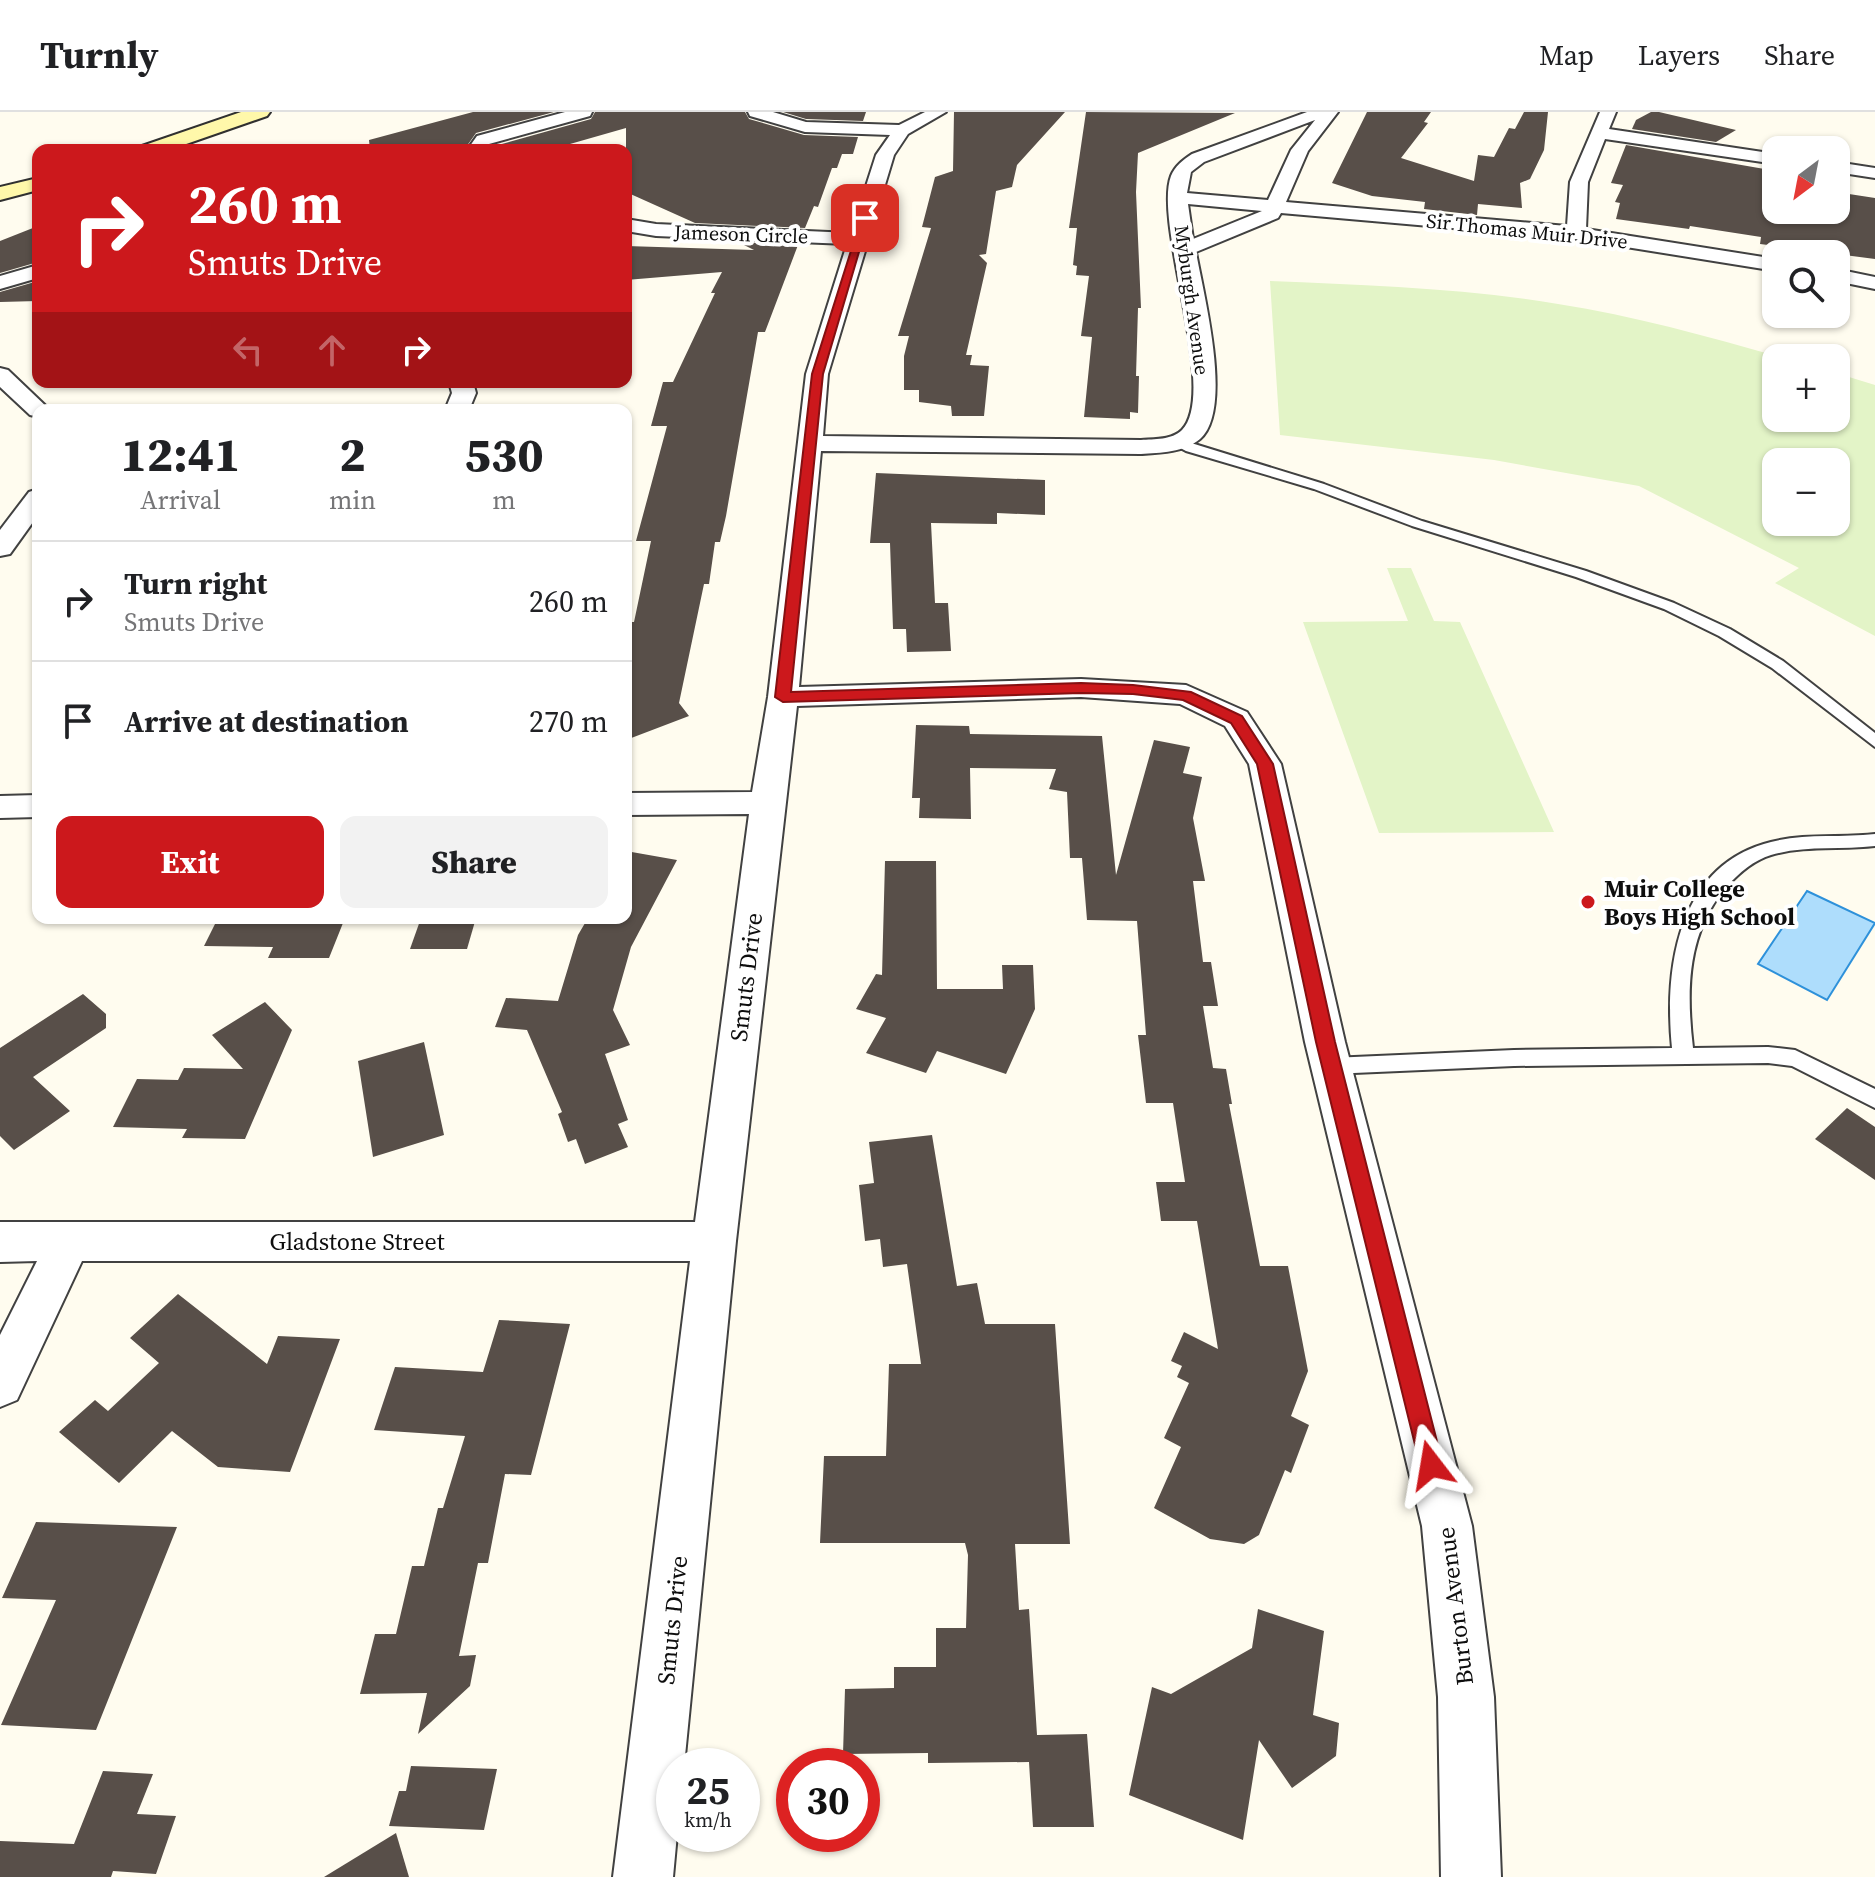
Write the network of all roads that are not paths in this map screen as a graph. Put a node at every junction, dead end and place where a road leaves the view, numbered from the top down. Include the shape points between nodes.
1 (260, 112) edge
2 (584, 112) edge
3 (756, 112) edge
4 (938, 112) edge
5 (1322, 112) edge
6 (1330, 112) edge
7 (1608, 112) edge
8 (902, 130) junction
9 (1599, 133) junction
10 (167, 144) edge
11 (480, 144) edge
12 (1762, 157) edge
13 (1850, 169) edge
14 (1875, 173) edge
15 (32, 186) edge
16 (0, 194) edge
17 (1178, 198) junction
18 (1276, 206) junction
19 (632, 226) edge
20 (1576, 233) junction
21 (857, 239) junction
22 (1184, 250) junction
23 (1762, 263) edge
24 (32, 273) edge
25 (1850, 278) edge
26 (0, 283) edge
27 (1875, 283) edge
28 (0, 375) edge
29 (32, 404) edge
30 (1175, 442) junction
31 (809, 443) junction
32 (32, 505) edge
33 (0, 548) edge
34 (783, 697) junction
35 (1875, 742) edge
36 (767, 803) junction
37 (632, 804) edge
38 (32, 806) edge
39 (0, 807) edge
40 (1875, 840) edge
41 (1683, 1054) junction
42 (1331, 1066) junction
43 (1875, 1099) edge
44 (714, 1241) junction
45 (0, 1242) edge
46 (69, 1242) junction
47 (0, 1384) edge
48 (643, 1877) edge
49 (1471, 1877) edge

1 - 10 main road
2 - 11 street
3 - 8 street via 805,127
4 - 8 street
5 - 17 street, Myburgh Avenue via 1198,158 1184,169
6 - 18 street via 1300,150
7 - 9 street
8 - 21 street, Smuts Drive via 885,155
9 - 12 street
9 - 20 street via 1579,182
13 - 14 street
15 - 16 main road
17 - 18 street, Sir Thomas Muir Drive
17 - 22 street, Myburgh Avenue
18 - 20 street, Sir Thomas Muir Drive
18 - 22 street via 1264,218
19 - 21 street, Jameson Circle
20 - 23 street, Sir Thomas Muir Drive
21 - 31 street, Smuts Drive via 817,374
22 - 30 street, Myburgh Avenue via 1204,405 1196,430
24 - 26 street
25 - 27 street
28 - 29 street
30 - 31 street via 1141,447
30 - 35 lane via 1317,485 1391,515 1671,607 1782,668 1838,707
31 - 34 street, Smuts Drive
32 - 33 street
34 - 36 street, Smuts Drive
34 - 42 street, Burton Avenue via 1133,689 1186,695 1236,719 1265,764
36 - 37 street
36 - 44 street, Smuts Drive
38 - 39 street
40 - 41 lane via 1758,852 1718,884 1685,941
41 - 42 lane
41 - 43 lane via 1795,1058
42 - 49 street, Burton Avenue via 1447,1526 1466,1697
44 - 46 street, Gladstone Street
44 - 48 street, Smuts Drive
45 - 46 street, Gladstone Street
46 - 47 street

